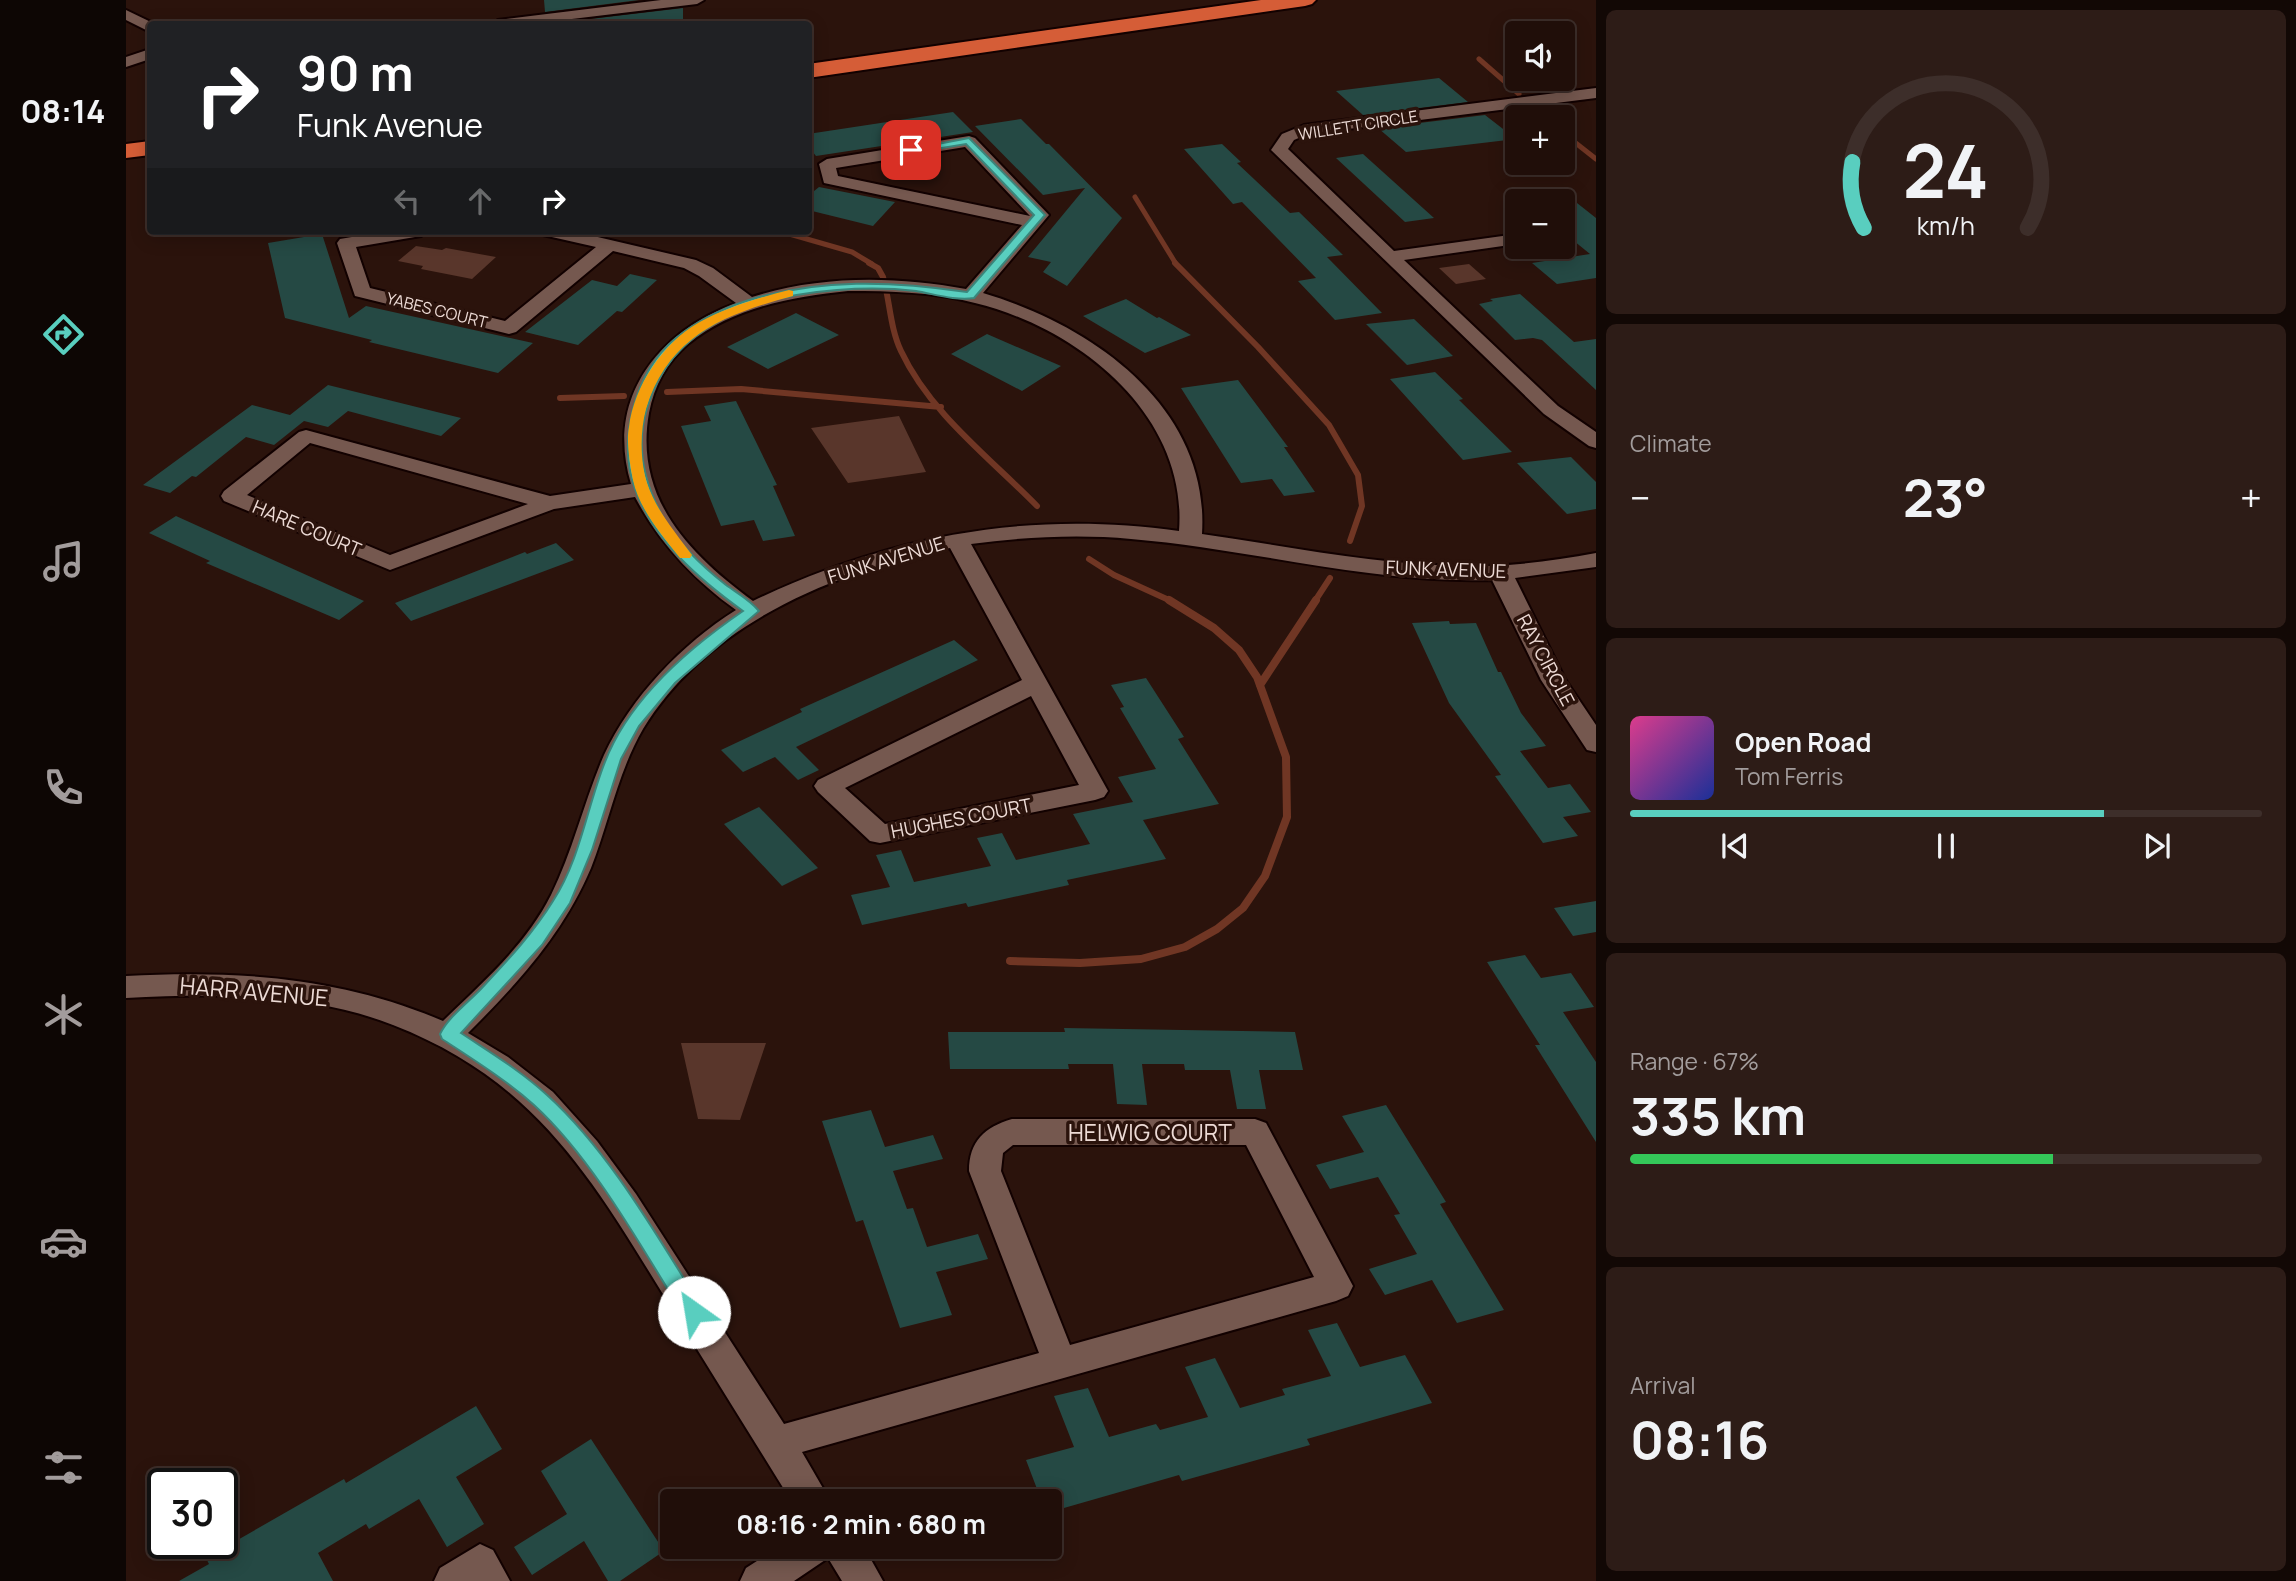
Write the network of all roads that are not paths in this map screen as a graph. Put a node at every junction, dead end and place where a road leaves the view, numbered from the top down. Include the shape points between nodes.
1 (697, 0) edge
2 (1190, 0) edge
3 (1305, 0) edge
4 (126, 14) edge
5 (523, 21) edge
6 (147, 25) edge
7 (812, 54) edge
8 (147, 55) edge
9 (126, 62) edge
10 (812, 70) edge
11 (1596, 93) edge
12 (147, 148) edge
13 (126, 151) edge
14 (147, 166) edge
15 (126, 169) edge
16 (1034, 222) junction
17 (396, 235) edge
18 (566, 235) edge
19 (1505, 241) edge
20 (610, 245) junction
21 (1389, 257) junction
22 (970, 296) junction
23 (749, 304) junction
24 (1596, 442) edge
25 (642, 489) junction
26 (550, 503) junction
27 (957, 539) junction
28 (1190, 539) junction
29 (1596, 560) edge
30 (1500, 572) junction
31 (752, 611) junction
32 (1035, 684) junction
33 (1596, 744) edge
34 (126, 986) edge
35 (449, 1034) junction
36 (1060, 1362) junction
37 (776, 1443) junction
38 (805, 1489) edge
39 (795, 1559) edge
40 (850, 1559) edge
41 (453, 1581) edge
42 (491, 1581) edge
43 (759, 1581) edge
44 (864, 1581) edge

1 - 5 street
2 - 7 highway
3 - 10 highway
4 - 6 street
8 - 9 street
11 - 21 street, WILLETT CIRCLE via 1315,128 1288,137 1280,154
12 - 13 highway
14 - 15 highway
16 - 16 street via 1040,215 969,141 827,164 830,179
16 - 22 street
17 - 20 street, YABES COURT via 346,243 362,292 509,328
18 - 20 street
19 - 21 street
20 - 23 street via 690,264
21 - 24 street, WILLETT CIRCLE via 1551,410
22 - 23 street via 851,286
22 - 28 street via 1014,309 1061,332 1097,354 1138,390 1171,433 1181,458 1189,490
23 - 25 street via 689,334 656,370 635,428
25 - 26 street, HARE COURT
25 - 31 street via 659,522 685,555
26 - 26 street, HARE COURT via 306,436 232,496 390,563
27 - 28 street, FUNK AVENUE via 1079,530
27 - 31 street, FUNK AVENUE via 859,564
27 - 32 street, HUGHES COURT
28 - 30 street, FUNK AVENUE via 1404,569
29 - 30 street, FUNK AVENUE
30 - 33 street, RAY CIRCLE via 1553,680
31 - 35 street, FUNK AVENUE via 669,679 633,723 613,759 564,899 536,941
32 - 32 street, HUGHES COURT via 1095,792 880,834 827,786
34 - 35 street, HARR AVENUE via 188,983 297,990 396,1013
35 - 37 street, HARR AVENUE via 541,1101 595,1161
36 - 36 street, HELWIG COURT via 1336,1286 1255,1132 1012,1132 986,1148 985,1171
36 - 37 street, HELWIG COURT
37 - 38 street, HARR AVENUE
39 - 43 street
40 - 44 street
41 - 42 street via 480,1563

